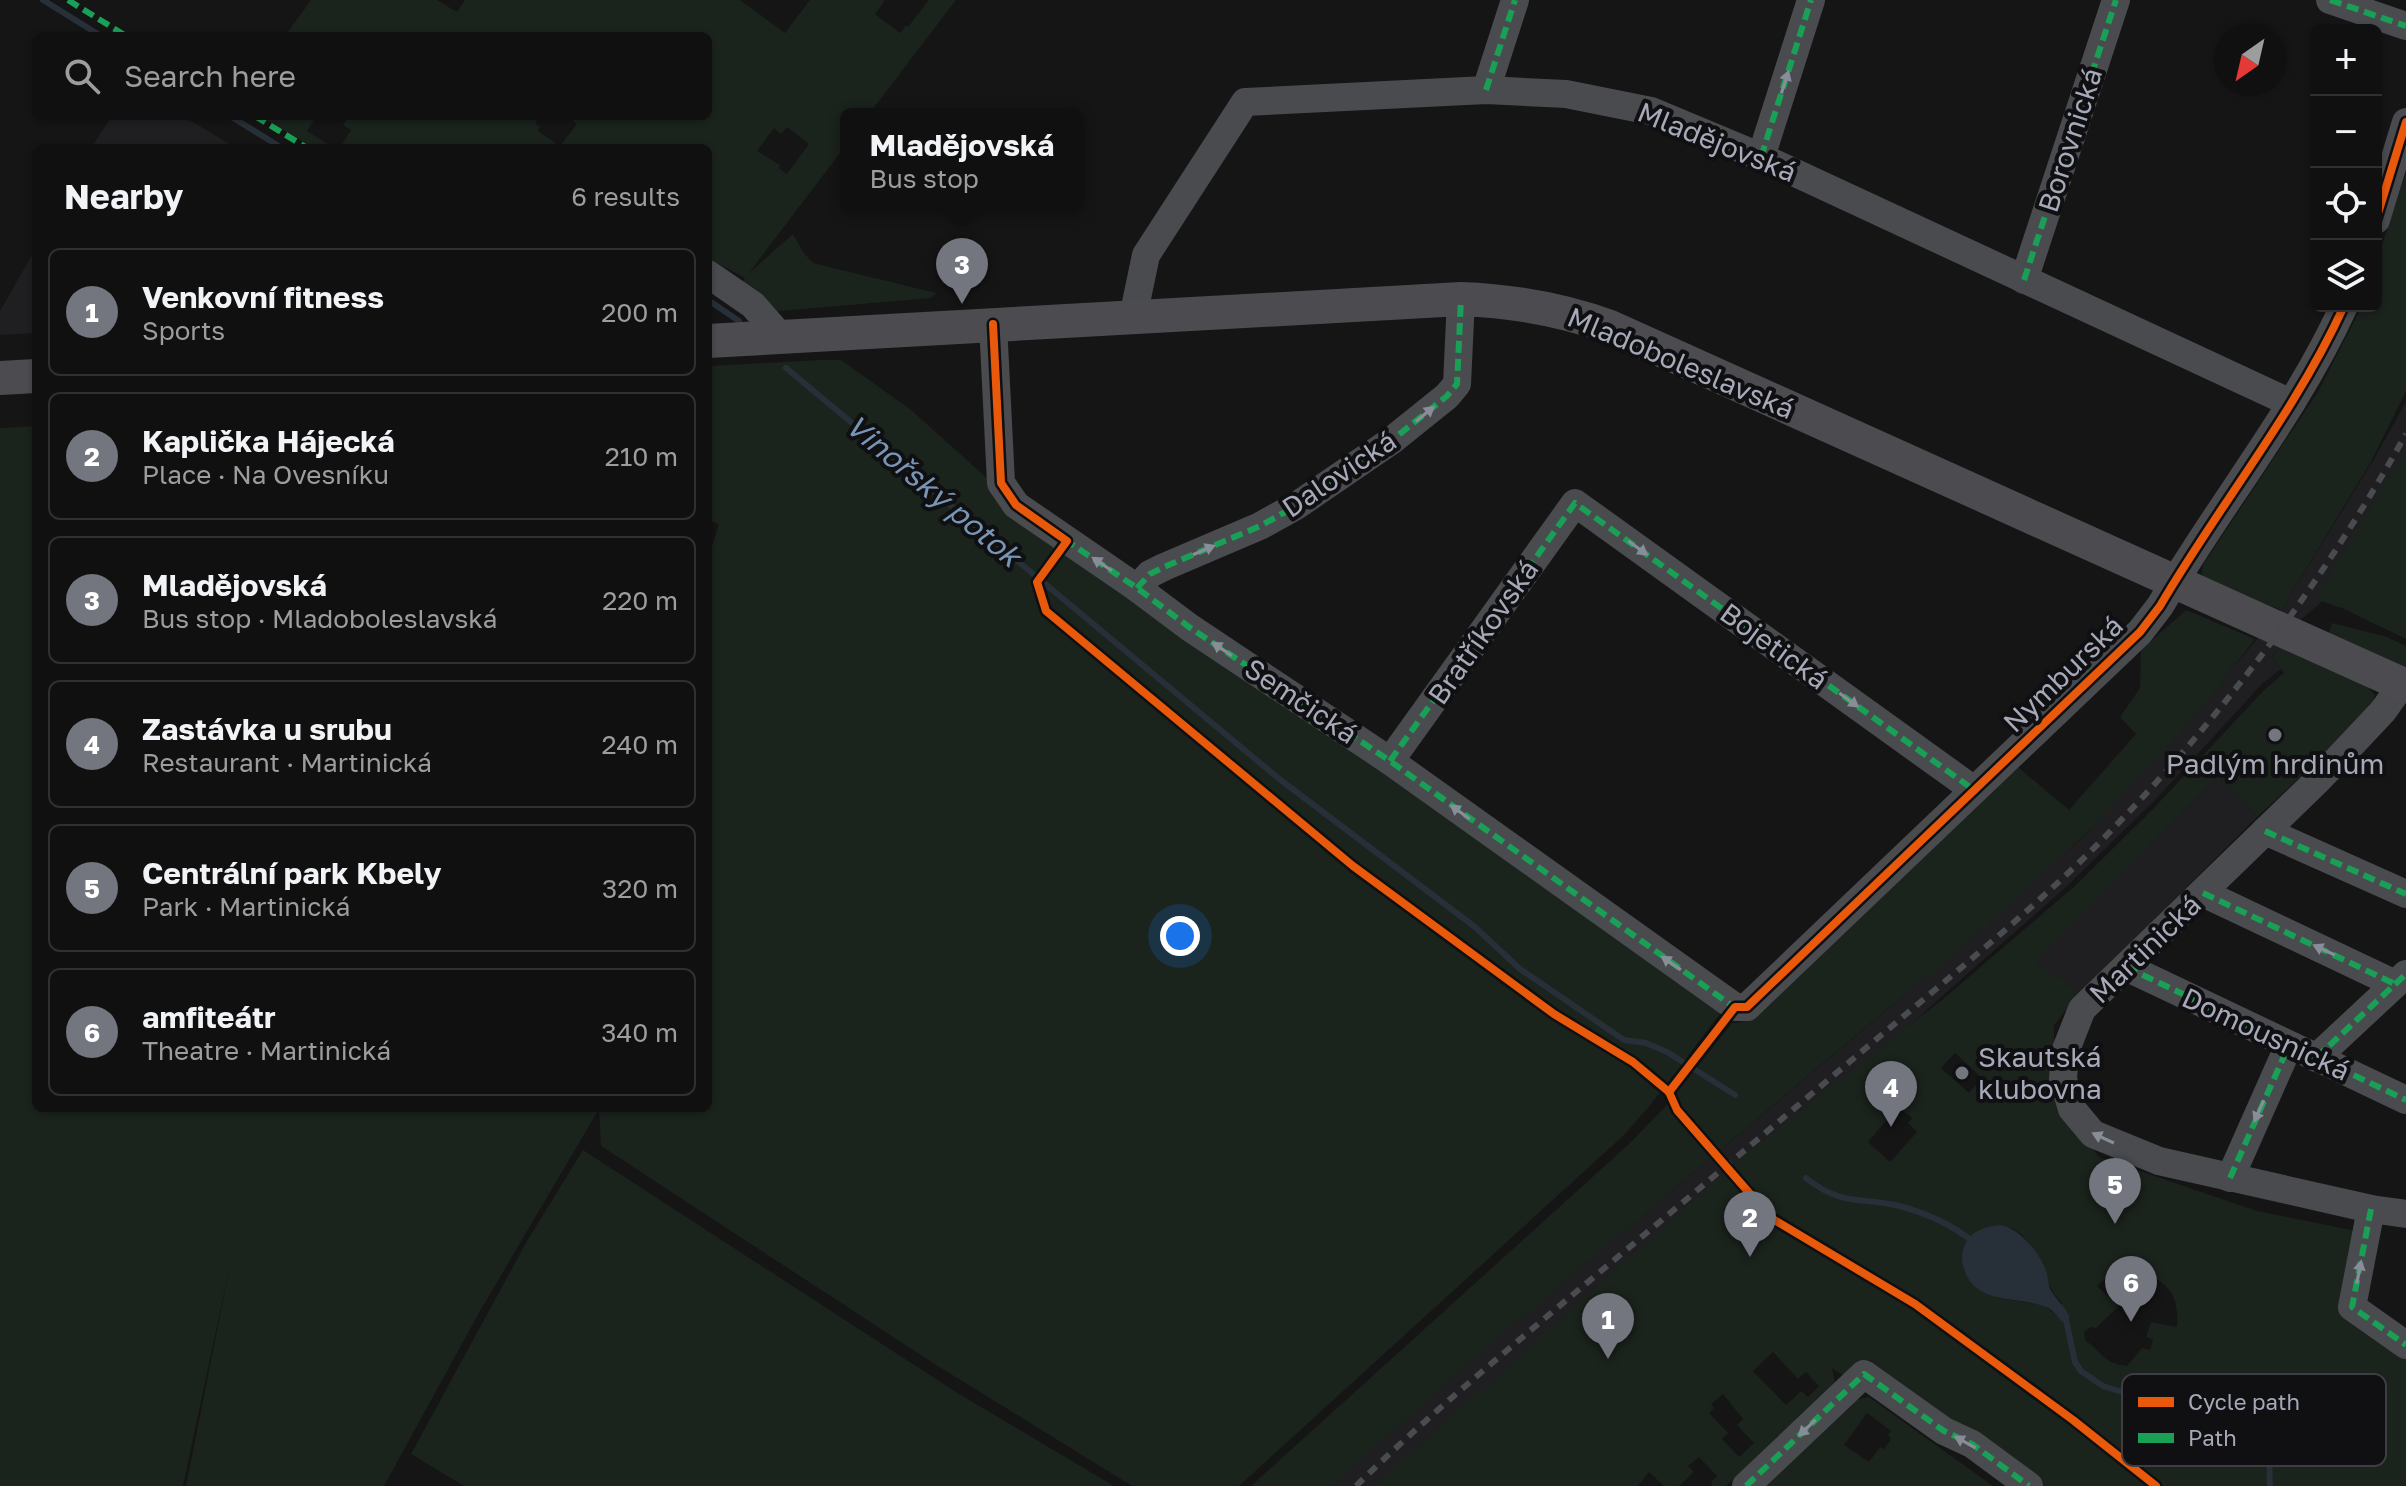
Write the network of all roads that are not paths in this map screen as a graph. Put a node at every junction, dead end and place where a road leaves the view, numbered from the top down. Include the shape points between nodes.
1 (1515, 0) edge
2 (1811, 0) edge
3 (2116, 0) edge
4 (2330, 0) edge
5 (2406, 26) edge
6 (1486, 90) junction
7 (2406, 122) edge
8 (1761, 157) junction
9 (2382, 200) edge
10 (712, 277) edge
11 (2024, 280) junction
12 (1461, 299) junction
13 (2341, 312) edge
14 (1133, 317) junction
15 (993, 324) junction
16 (781, 337) junction
17 (712, 341) edge
18 (32, 376) edge
19 (0, 378) edge
20 (2291, 403) junction
21 (1575, 503) joint
22 (2175, 581) junction
23 (1137, 588) junction
24 (2404, 685) edge
25 (1390, 761) junction
26 (1974, 790) junction
27 (2265, 831) junction
28 (2203, 893) junction
29 (2406, 894) edge
30 (2126, 967) junction
31 (2400, 979) edge
32 (1735, 1007) joint
33 (2289, 1045) junction
34 (2316, 1058) junction
35 (2406, 1100) edge
36 (2230, 1178) junction
37 (2371, 1209) junction
38 (2406, 1214) edge
39 (2406, 1345) edge
40 (1746, 1486) edge
41 (2029, 1486) edge

1 - 6 street
8 -> 2 street
3 - 11 street, Borovnická
4 - 5 street
6 - 8 street, Mladějovská via 1566,94 1651,111
6 - 14 street, Mladějovská via 1245,102 1146,255
7 - 9 street
8 - 11 street, Mladějovská
10 - 16 street via 753,305
11 - 20 street, Mladějovská
12 - 14 main road, Mladoboleslavská
12 - 22 main road, Mladoboleslavská via 1549,308 1610,327
23 -> 12 street, Dalovická via 1150,574 1296,506 1447,396 1457,384
13 - 20 street, Nymburská
14 - 15 main road, Mladoboleslavská
15 - 16 main road, Mladoboleslavská
23 -> 15 street, Semčická via 1007,495 1001,483
16 - 17 main road, Mladoboleslavská
18 - 19 main road
20 - 22 street, Nymburská
21 - 25 street, Bratříkovská
21 -> 26 street, Bojetická
22 - 24 main road, Mladoboleslavská
22 - 26 street, Nymburská via 2140,632
25 -> 23 street, Semčická
24 - 27 street, Martinická
32 -> 25 street, Semčická
26 - 32 street, Nymburská via 1747,1007
27 - 28 street, Martinická
27 - 29 street
28 - 30 street, Martinická
31 -> 28 street
30 - 33 street, Domousnická
36 -> 30 street, Martinická via 2159,1161 2093,1134 2072,1109 2063,1079 2072,1032 2082,1009
31 - 34 street
33 - 34 street, Domousnická
33 -> 36 street
34 - 35 street, Domousnická
36 - 37 street, Martinická
37 - 38 street, Martinická
39 -> 37 street via 2352,1307
41 -> 40 street via 1864,1374

